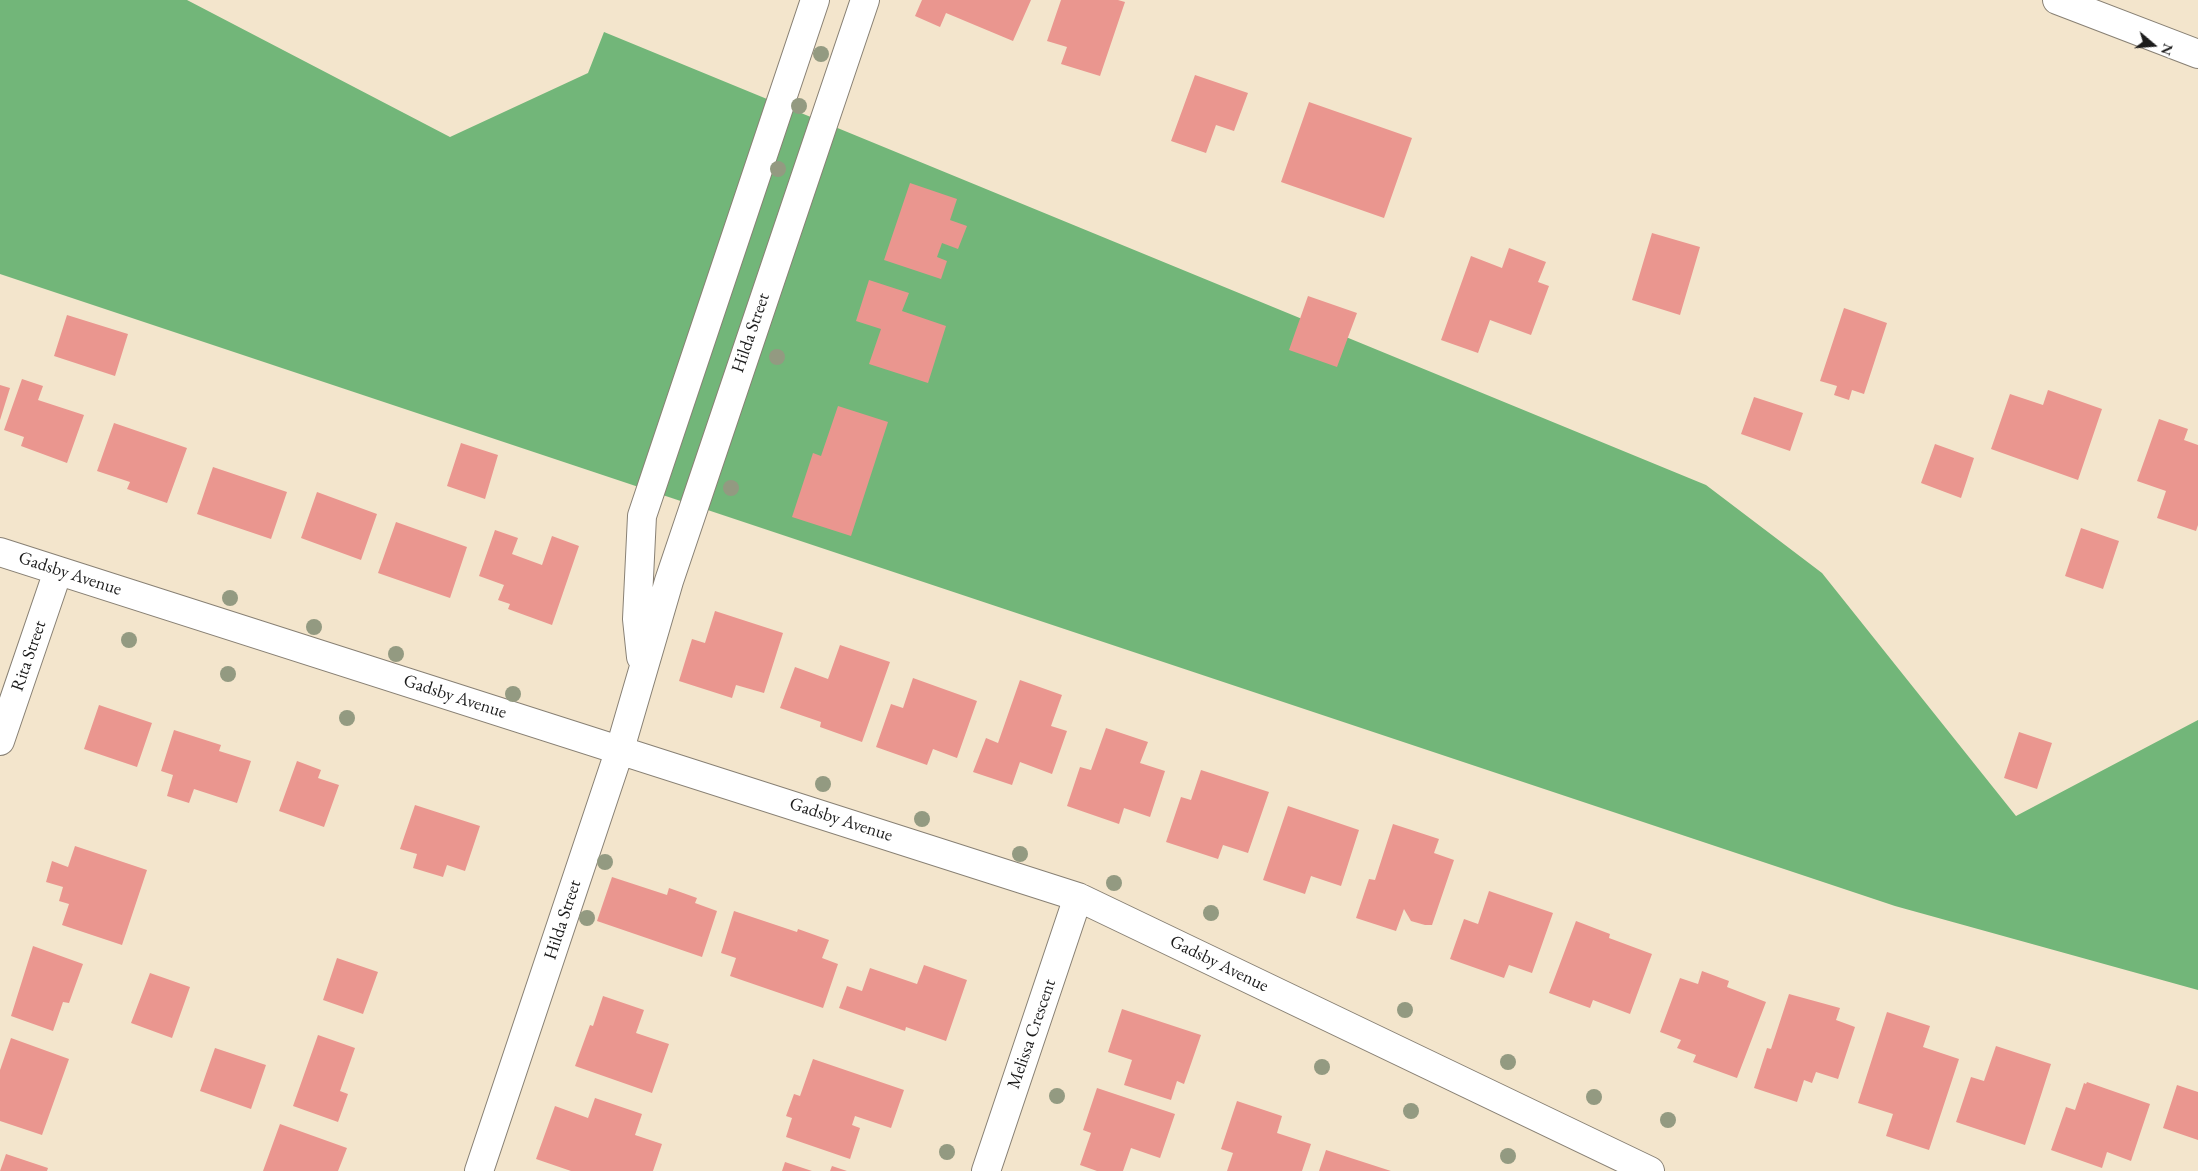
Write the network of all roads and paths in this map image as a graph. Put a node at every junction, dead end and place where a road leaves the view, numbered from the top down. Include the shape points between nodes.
1 (815, 0) edge
2 (865, 0) edge
3 (2057, 0) edge
4 (2198, 54) edge
5 (0, 552) edge
6 (58, 571) junction
7 (643, 668) junction
8 (0, 741) edge
9 (620, 749) junction
10 (1078, 897) junction
11 (479, 1171) edge
12 (986, 1171) edge
13 (1650, 1171) edge

1 - 7 street, Hilda Street via 642,516 637,618
2 - 7 street, Hilda Street via 714,445
3 - 4 street
5 - 6 street, Gadsby Avenue
6 - 8 street, Rita Street
6 - 9 street, Gadsby Avenue
7 - 9 street, Hilda Street
9 - 10 street, Gadsby Avenue
9 - 11 street, Hilda Street
10 - 12 street, Melissa Crescent
10 - 13 street, Gadsby Avenue

